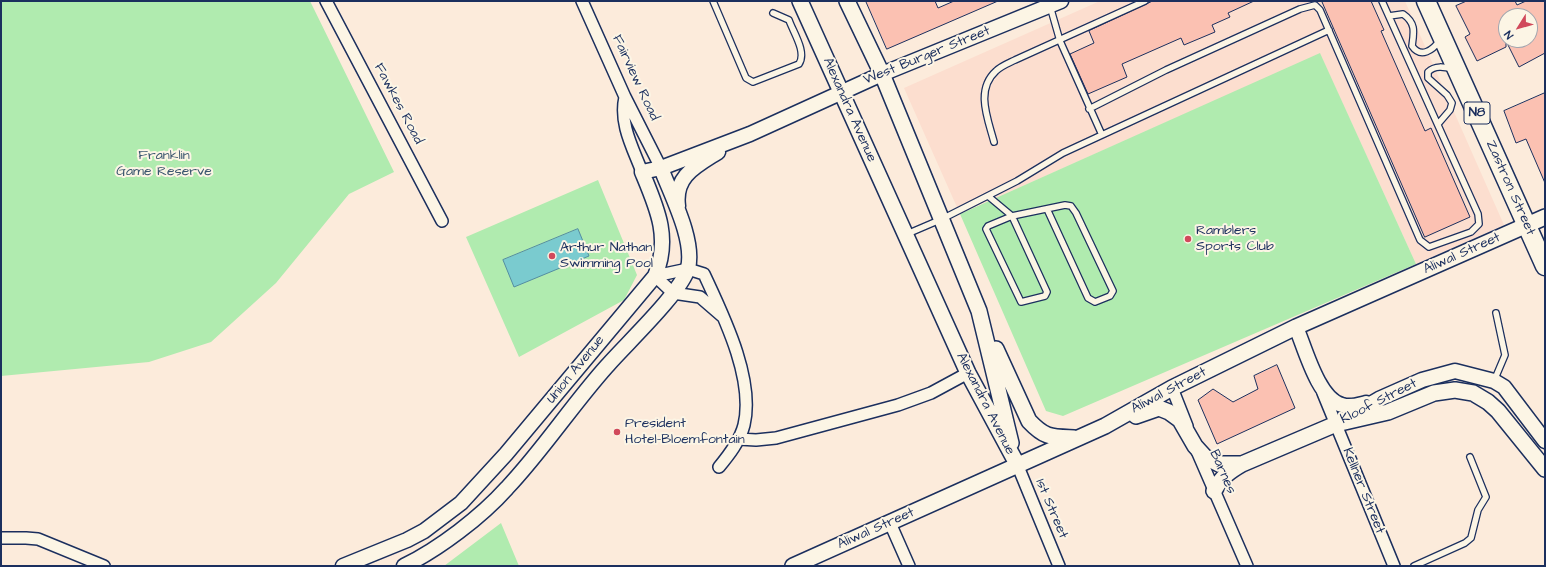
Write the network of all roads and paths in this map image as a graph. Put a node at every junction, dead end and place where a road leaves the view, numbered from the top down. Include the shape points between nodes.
1 (326, 1) edge
2 (583, 1) edge
3 (713, 1) edge
4 (800, 1) edge
5 (848, 1) edge
6 (1145, 1) edge
7 (1382, 1) edge
8 (1426, 1) edge
9 (1053, 3) edge
10 (773, 13) dead end
11 (1389, 16) junction
12 (1329, 30) junction
13 (1442, 36) junction
14 (1060, 40) junction
15 (1457, 70) junction
16 (882, 74) junction
17 (841, 92) junction
18 (625, 97) junction
19 (1089, 109) junction
20 (1438, 124) junction
21 (750, 134) junction
22 (1102, 135) junction
23 (994, 142) dead end
24 (661, 168) junction
25 (642, 172) junction
26 (988, 196) junction
27 (1047, 209) junction
28 (679, 216) junction
29 (1012, 216) junction
30 (1545, 217) edge
31 (942, 220) junction
32 (442, 221) dead end
33 (1527, 225) junction
34 (905, 235) junction
35 (1545, 266) edge
36 (688, 268) junction
37 (655, 276) junction
38 (674, 293) junction
39 (979, 311) junction
40 (1496, 313) dead end
41 (725, 319) junction
42 (1296, 328) junction
43 (968, 373) junction
44 (1494, 381) junction
45 (1172, 388) junction
46 (1321, 388) junction
47 (1379, 399) junction
48 (1336, 424) junction
49 (1105, 426) junction
50 (520, 437) junction
51 (1078, 438) junction
52 (739, 439) junction
53 (1545, 441) edge
54 (1195, 446) junction
55 (538, 450) junction
56 (1470, 458) dead end
57 (1016, 464) junction
58 (1242, 464) junction
59 (719, 467) dead end
60 (1545, 469) edge
61 (1214, 491) junction
62 (890, 523) junction
63 (1, 538) edge
64 (104, 566) edge
65 (343, 566) edge
66 (404, 566) edge
67 (793, 566) edge
68 (909, 566) edge
69 (1059, 566) edge
70 (1247, 566) edge
71 (1394, 566) edge
72 (1414, 566) edge

1 - 32 street, Fawkes Road
2 - 18 street, Fairview Road
3 - 10 lane via 750,82 799,64 802,59 802,52 789,20
4 - 17 main road, Alexandra Avenue
5 - 16 main road, Alexandra Avenue
6 - 14 lane
7 - 11 lane
8 - 13 highway, Zastron Street / N8
9 - 14 lane
9 - 16 street, West Burger Street
11 - 13 lane via 1403,14 1410,18 1415,29 1412,46 1420,53 1436,46
11 - 20 lane
12 - 19 lane via 1315,5 1300,9 1166,70
12 - 20 lane via 1420,240 1429,247 1471,232 1478,224 1478,214
12 - 22 lane
13 - 15 highway, Zastron Street / N8
14 - 19 lane
14 - 23 lane via 996,71 987,84 984,103
15 - 20 lane via 1441,66 1428,72 1428,78 1452,103 1450,110
15 - 33 highway, Zastron Street / N8
16 - 17 street, West Burger Street
16 - 31 main road, Alexandra Avenue
17 - 21 street, West Burger Street
17 - 34 main road, Alexandra Avenue
18 - 24 street, Fairview Road
18 - 25 street, Union Avenue via 625,126
19 - 22 lane
21 - 24 street, West Burger Street
21 - 28 street via 695,167 685,176 677,197
22 - 26 lane via 1063,153
24 - 25 street, West Burger Street
24 - 28 street, Union Avenue
25 - 37 street, Union Avenue via 659,217 662,233 661,260
26 - 29 lane
26 - 31 lane
27 - 27 lane via 1088,298 1095,302 1110,296 1113,291 1071,206
27 - 29 lane
28 - 36 street, Union Avenue via 690,243
29 - 29 lane via 1047,292 1045,296 1023,303 1019,300 986,232 988,226
30 - 33 main road, Aliwal Street
31 - 34 lane
31 - 39 main road, Alexandra Avenue
33 - 35 highway, Zastron Street / N8
33 - 42 main road, Aliwal Street
34 - 43 main road, Alexandra Avenue
36 - 37 street
36 - 38 street, Union Avenue
36 - 41 street via 704,274
37 - 38 street
37 - 50 street, Union Avenue
38 - 41 street via 700,297
38 - 55 street, Union Avenue via 606,366
39 - 51 main road via 1029,420 1036,428 1051,437
39 - 57 main road, Alexandra Avenue
40 - 44 lane via 1505,355
41 - 52 street via 744,382 744,425
42 - 45 main road, Aliwal Street
42 - 46 street, Kellner Street
43 - 52 street via 931,393 898,404 776,438
43 - 57 main road, Alexandra Avenue
44 - 47 street, Kloof Street via 1455,371 1422,380
44 - 53 street, Kloof Street via 1504,387 1538,428
45 - 49 main road, Aliwal Street
45 - 54 street, Barnes
46 - 47 street via 1340,405 1356,405
46 - 48 street, Kellner Street
47 - 48 street, Kloof Street
48 - 58 main road
48 - 60 main road, Kloof Street via 1388,412 1434,393 1455,390 1473,393 1498,411
48 - 71 street, Kellner Street
49 - 51 main road, Aliwal Street
49 - 54 main road via 1159,408 1180,420
50 - 55 street
50 - 65 street, Union Avenue via 461,503 441,519 407,540
51 - 57 main road, Aliwal Street
52 - 59 street
54 - 58 main road via 1204,457 1219,464
54 - 61 street, Barnes
55 - 66 street, Union Avenue via 508,488 488,507 447,539
56 - 72 lane via 1486,497 1478,510 1471,538
57 - 62 main road, Aliwal Street
57 - 69 street, 1st Street
58 - 61 main road via 1227,473
61 - 70 street, Barnes
62 - 67 main road, Aliwal Street
62 - 68 street
63 - 64 street via 38,540

